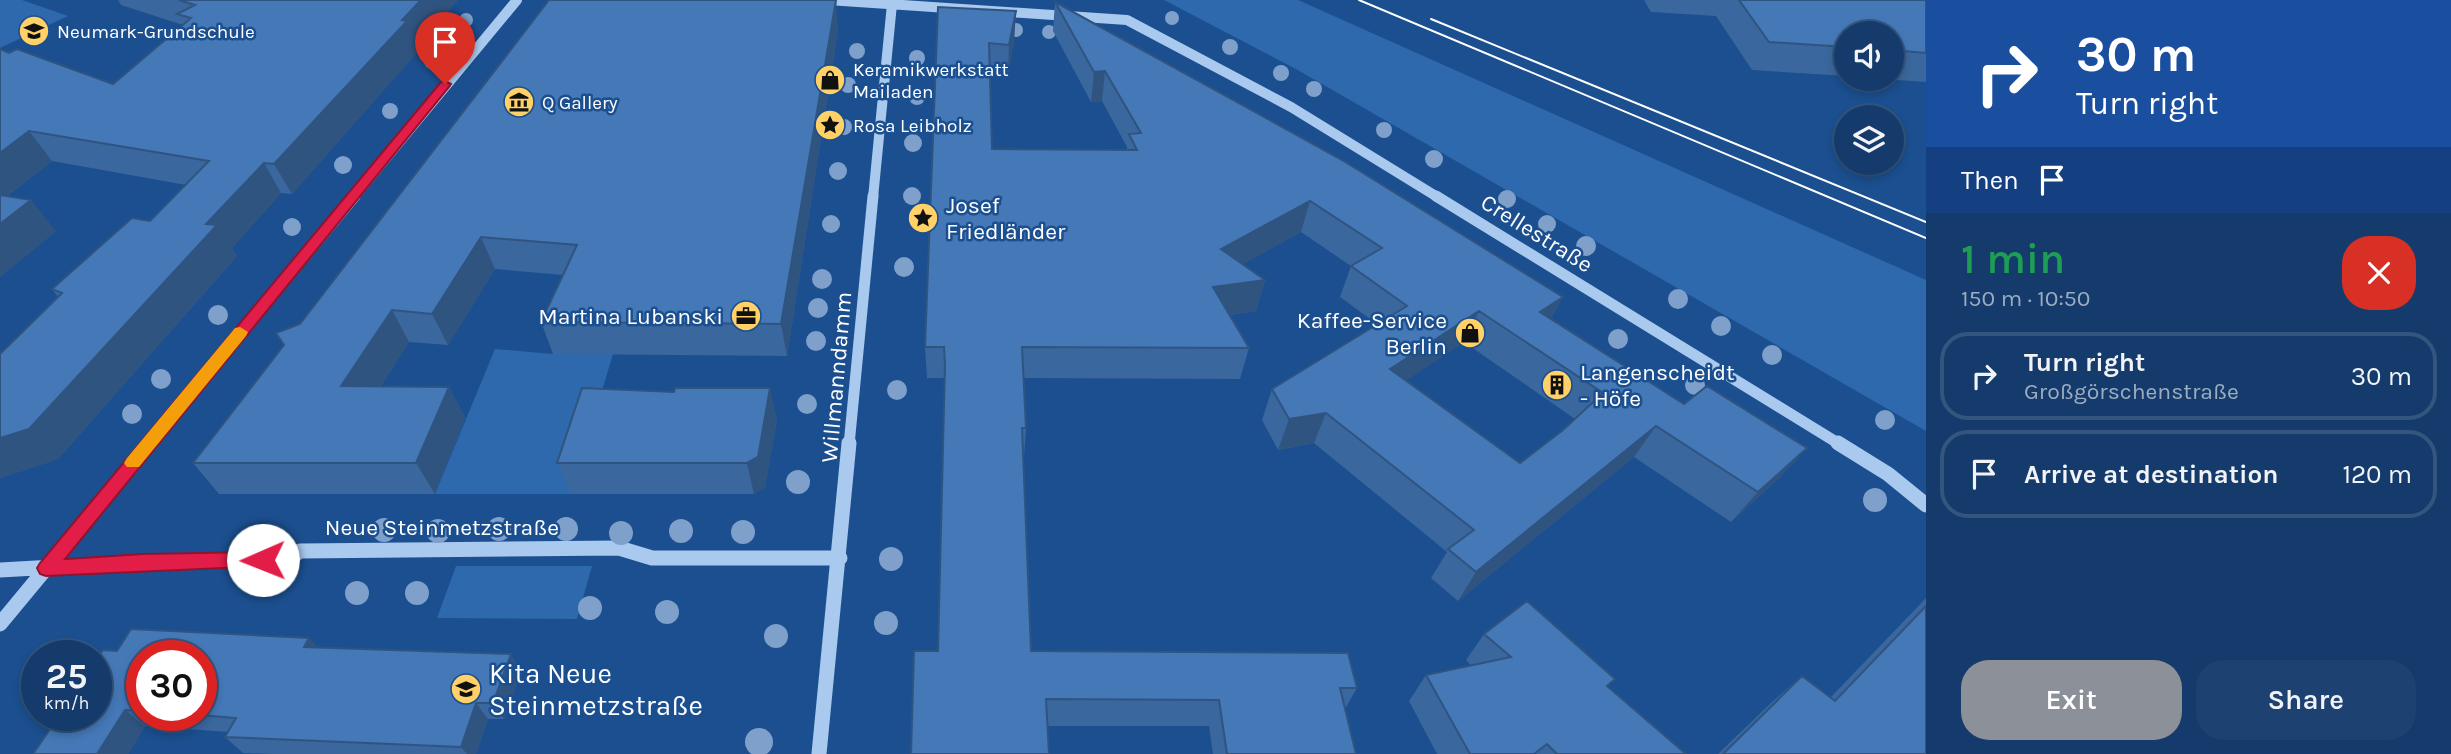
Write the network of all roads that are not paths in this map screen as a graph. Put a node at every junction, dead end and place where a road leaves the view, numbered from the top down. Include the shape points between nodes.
1 (517, 0) edge
2 (828, 0) edge
3 (892, 5) junction
4 (1926, 505) edge
5 (300, 551) joint
6 (840, 558) junction
7 (46, 568) junction
8 (0, 570) edge
9 (0, 624) edge
10 (819, 754) edge

1 - 7 street
2 - 3 street, Crellestraße
3 - 4 street, Crellestraße via 1127,20 1291,107 1888,474
3 - 6 street, Willmanndamm
5 - 6 street, Neue Steinmetzstraße via 619,548 652,558
5 - 7 street, Neue Steinmetzstraße via 287,560
6 - 10 street, Willmanndamm
7 - 8 street
7 - 9 street

